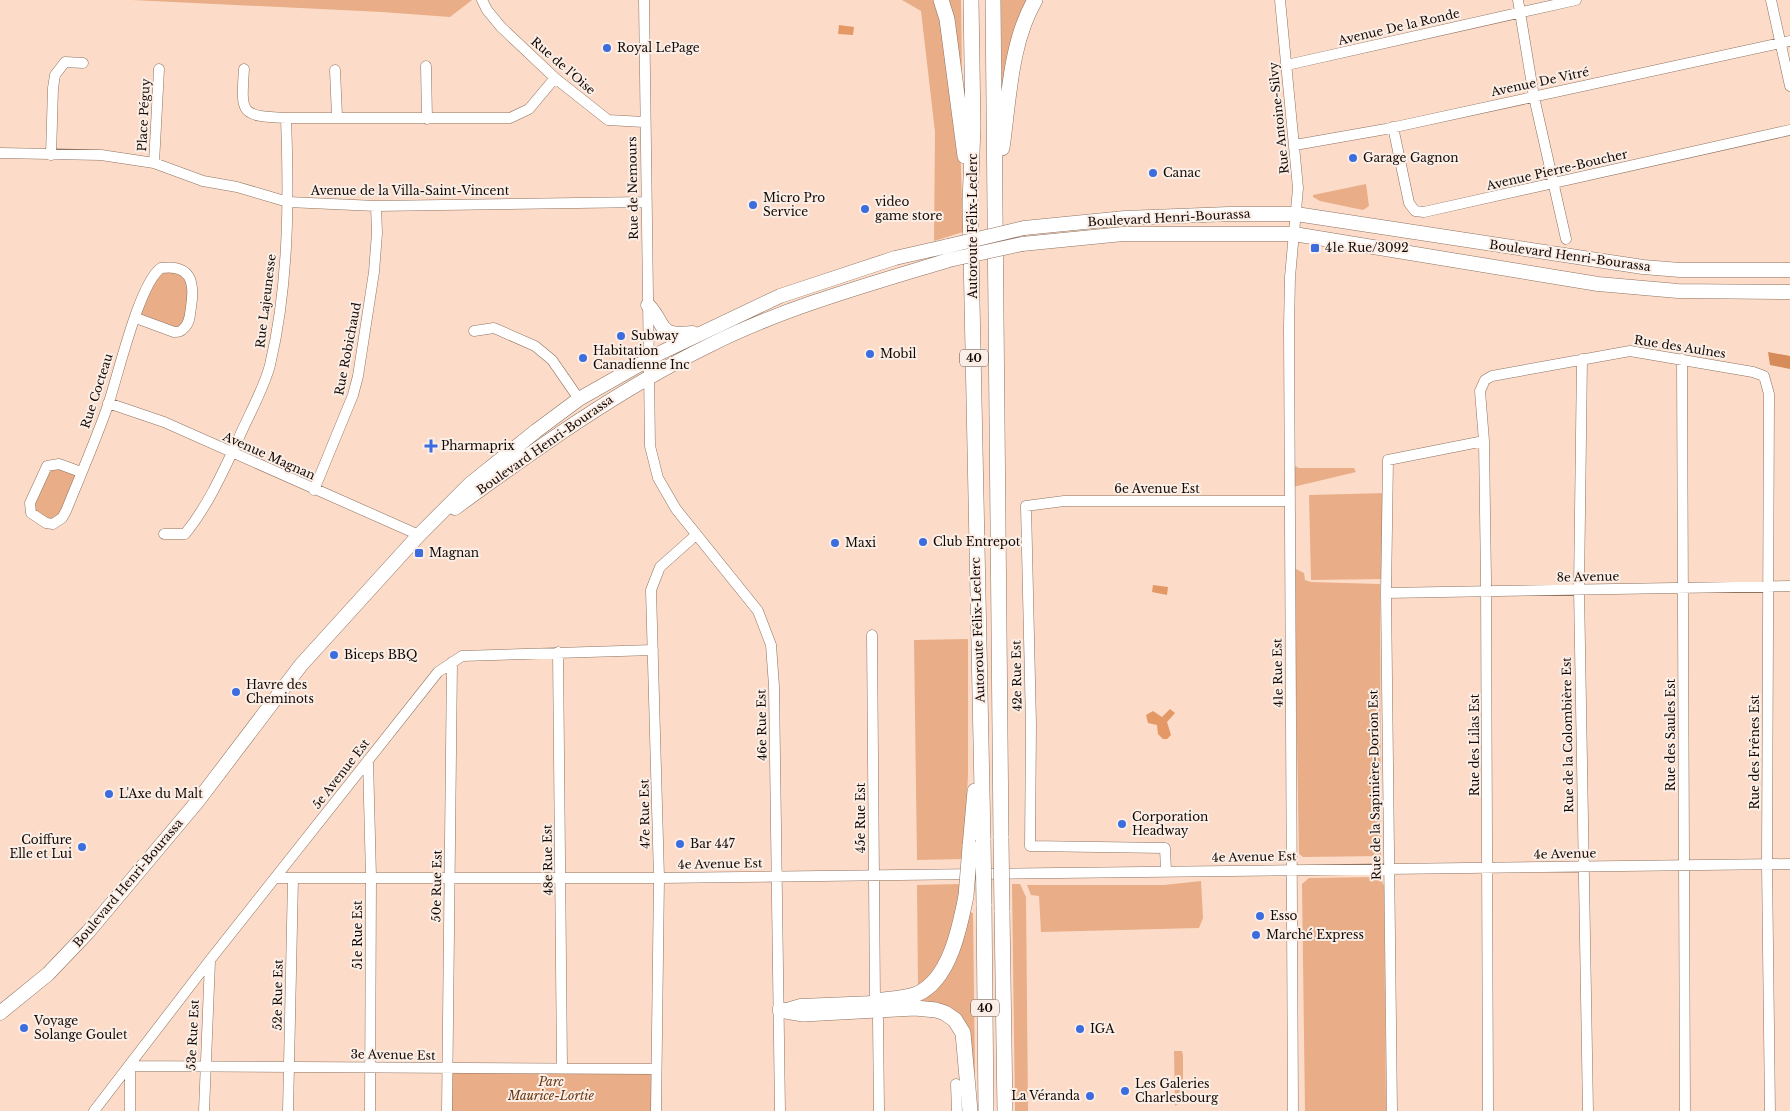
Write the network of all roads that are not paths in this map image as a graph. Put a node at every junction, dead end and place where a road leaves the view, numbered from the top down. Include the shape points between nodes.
1 (482, 0) edge
2 (644, 0) edge
3 (941, 0) edge
4 (970, 0) edge
5 (993, 0) edge
6 (1035, 0) edge
7 (1280, 0) edge
8 (1518, 0) edge
9 (1576, 0) edge
10 (1771, 0) edge
11 (1521, 12) junction
12 (1785, 42) edge
13 (83, 63) dead end
14 (1287, 65) junction
15 (426, 66) dead end
16 (159, 69) dead end
17 (244, 69) dead end
18 (335, 70) dead end
19 (555, 78) junction
20 (1790, 86) edge
21 (1534, 97) junction
22 (337, 116) junction
23 (286, 118) junction
24 (427, 119) junction
25 (644, 122) junction
26 (1393, 127) junction
27 (1790, 130) edge
28 (1296, 145) junction
29 (0, 153) edge
30 (51, 155) junction
31 (154, 163) junction
32 (1553, 184) junction
33 (995, 194) junction
34 (288, 202) junction
35 (646, 202) junction
36 (970, 203) junction
37 (376, 206) junction
38 (1296, 214) junction
39 (1294, 234) junction
40 (1566, 240) dead end
41 (948, 253) junction
42 (1790, 270) edge
43 (1790, 292) edge
44 (648, 305) junction
45 (136, 318) junction
46 (474, 330) dead end
47 (701, 332) junction
48 (650, 358) junction
49 (1582, 359) junction
50 (1682, 359) junction
51 (649, 376) junction
52 (1485, 380) joint
53 (1769, 394) joint
54 (579, 400) junction
55 (108, 404) junction
56 (1484, 441) junction
57 (231, 454) junction
58 (81, 472) junction
59 (314, 490) junction
60 (1289, 501) junction
61 (1026, 506) joint
62 (164, 534) dead end
63 (696, 535) junction
64 (419, 536) junction
65 (1768, 586) junction
66 (1790, 586) edge
67 (1683, 588) junction
68 (1579, 589) junction
69 (1486, 591) junction
70 (1386, 592) junction
71 (872, 636) dead end
72 (654, 650) junction
73 (558, 652) junction
74 (452, 662) junction
75 (368, 760) junction
76 (976, 844) junction
77 (1767, 864) junction
78 (1790, 864) edge
79 (1684, 865) junction
80 (1583, 866) junction
81 (1487, 867) junction
82 (1341, 868) joint
83 (1388, 868) junction
84 (1291, 869) junction
85 (1166, 871) junction
86 (873, 875) junction
87 (777, 876) junction
88 (371, 877) junction
89 (275, 878) junction
90 (560, 878) junction
91 (659, 878) junction
92 (294, 879) junction
93 (450, 879) junction
94 (210, 960) junction
95 (875, 1001) junction
96 (780, 1010) junction
97 (0, 1013) edge
98 (878, 1019) dead end
99 (130, 1066) junction
100 (204, 1066) junction
101 (289, 1066) junction
102 (370, 1066) junction
103 (562, 1067) junction
104 (448, 1068) junction
105 (656, 1069) junction
106 (956, 1084) dead end
107 (94, 1111) edge
108 (130, 1111) edge
109 (204, 1111) edge
110 (288, 1111) edge
111 (370, 1111) edge
112 (447, 1111) edge
113 (656, 1111) edge
114 (780, 1111) edge
115 (879, 1111) edge
116 (957, 1111) edge
117 (970, 1111) edge
118 (986, 1111) edge
119 (1005, 1111) edge
120 (1293, 1111) edge
121 (1392, 1111) edge
122 (1488, 1111) edge
123 (1588, 1111) edge
124 (1685, 1111) edge
125 (1770, 1111) edge

1 - 19 street, Rue de l'Oise via 501,27
2 - 25 street, Rue de Nemours
3 - 36 highway via 947,19
4 - 36 highway, Autoroute Félix-Leclerc / 40 via 973,127
5 - 33 highway, Autoroute Félix-Leclerc / 40
6 - 33 highway via 1017,50
7 - 14 street, Rue Antoine-Silvy
8 - 11 street
9 - 11 street, Avenue De la Ronde
10 - 12 street
11 - 14 street, Avenue De la Ronde
11 - 21 street
12 - 20 street
12 - 21 street, Avenue De Vitré
13 - 30 street via 65,62 56,75
14 - 28 street, Rue Antoine-Silvy
15 - 24 street
16 - 31 street, Place Péguy
17 - 23 street via 243,105 249,113
18 - 22 street
19 - 24 street via 529,109 510,118
19 - 25 street, Rue de l'Oise via 608,120
21 - 26 street, Avenue De Vitré
21 - 32 street
22 - 23 street
22 - 24 street
23 - 34 street, Rue Lajeunesse
25 - 35 street, Rue de Nemours
26 - 28 street, Avenue De Vitré
26 - 32 street, Avenue Pierre-Boucher via 1410,203 1415,211 1424,212
27 - 32 street, Avenue Pierre-Boucher
28 - 38 street, Rue Antoine-Silvy
29 - 30 street, Avenue de la Villa-Saint-Vincent
30 - 31 street, Avenue de la Villa-Saint-Vincent via 101,155
31 - 34 street, Avenue de la Villa-Saint-Vincent via 203,182 237,187
32 - 40 street
33 - 119 highway, Autoroute Félix-Leclerc / 40, bridge
34 - 37 street, Avenue de la Villa-Saint-Vincent
34 - 57 street, Rue Lajeunesse via 278,323 270,367
35 - 37 street, Avenue de la Villa-Saint-Vincent
35 - 44 street, Rue de Nemours
36 - 76 highway, Autoroute Félix-Leclerc / 40 via 982,758
37 - 59 street, Rue Robichaud via 374,272 358,376
38 - 39 street, Rue Antoine-Silvy
38 - 41 main road, Boulevard Henri-Bourassa, bridge via 1125,218 1024,228
38 - 42 main road, Boulevard Henri-Bourassa via 1643,268
39 - 41 main road, Boulevard Henri-Bourassa, bridge via 1123,234
39 - 43 main road, Boulevard Henri-Bourassa via 1617,286 1678,292
39 - 60 street, 41e Rue Est via 1289,328
41 - 47 main road, Boulevard Henri-Bourassa via 895,258 780,296
41 - 51 main road, Boulevard Henri-Bourassa via 792,311 712,344
44 - 47 main road via 668,332
44 - 48 street, Rue de Nemours
45 - 45 street, Rue Cocteau via 155,272 168,267 180,268 187,273 193,287 190,320 186,328 174,332
45 - 55 street, Rue Cocteau via 117,367
46 - 54 street via 494,328 535,346 552,360
47 - 48 main road, Boulevard Henri-Bourassa
48 - 51 street, Rue de Nemours
48 - 54 main road, Boulevard Henri-Bourassa
49 - 50 street, Rue des Aulnes via 1630,351
49 - 52 street, Rue des Aulnes
49 - 68 street, Rue de la Colombière Est
50 - 53 street, Rue des Aulnes via 1764,376
50 - 67 street, Rue des Saules Est
51 - 63 street, 46e Rue Est via 653,463 666,494
51 - 64 main road, Boulevard Henri-Bourassa via 564,429
52 - 56 street, Rue des Lilas Est via 1480,391
53 - 65 street, Rue des Frênes Est
54 - 64 main road, Boulevard Henri-Bourassa via 470,484
55 - 57 street, Avenue Magnan via 164,422
55 - 58 street, Rue Cocteau
56 - 69 street, Rue des Lilas Est
56 - 70 street, Rue de la Sapinière-Dorion Est via 1388,460
57 - 59 street, Avenue Magnan
57 - 62 street, Rue Lajeunesse via 200,516 185,534
58 - 58 street, Rue Cocteau via 59,464 47,466 30,503 32,513 46,522 58,522 66,511
59 - 64 street, Avenue Magnan
60 - 61 street, 6e Avenue Est via 1064,501
60 - 84 street, 41e Rue Est
61 - 85 street, 42e Rue Est via 1030,846 1165,848
63 - 72 street, 47e Rue Est via 667,560 655,576 651,590
63 - 87 street, 46e Rue Est via 758,611 772,644
64 - 97 main road, Boulevard Henri-Bourassa via 301,665 197,802 88,932 48,974
65 - 66 street, 8e Avenue
65 - 67 street, 8e Avenue
65 - 77 street, Rue des Frênes Est
67 - 68 street, 8e Avenue
67 - 79 street, Rue des Saules Est
68 - 69 street, 8e Avenue
68 - 80 street, Rue de la Colombière Est
69 - 70 street, 8e Avenue
69 - 81 street, Rue des Lilas Est
70 - 83 street, Rue de la Sapinière-Dorion Est
71 - 86 street, 45e Rue Est
72 - 73 street, 5e Avenue Est
72 - 91 street, 47e Rue Est
73 - 74 street, 5e Avenue Est via 462,656
73 - 90 street, 48e Rue Est
74 - 75 street, 5e Avenue Est via 427,684
74 - 93 street, 50e Rue Est
75 - 88 street, 51e Rue Est
75 - 89 street, 5e Avenue Est
76 - 95 highway, bridge via 959,933 946,963 932,982 918,993
76 - 118 highway, Autoroute Félix-Leclerc / 40, bridge via 984,904
77 - 78 street, 4e Avenue
77 - 79 street, 4e Avenue
77 - 125 street, Rue des Frênes Est
79 - 80 street, 4e Avenue
79 - 124 street, Rue des Saules Est
80 - 81 street, 4e Avenue
80 - 123 street, Rue de la Colombière Est
81 - 83 street, 4e Avenue
81 - 122 street, Rue des Lilas Est
82 - 83 street, 4e Avenue
82 - 84 street, 4e Avenue Est
83 - 121 street, Rue de la Sapinière-Dorion Est
84 - 85 street, 4e Avenue Est
84 - 120 street, 41e Rue Est
85 - 86 street, 4e Avenue Est
86 - 87 street, 4e Avenue Est
86 - 95 street, 45e Rue Est
87 - 91 street, 4e Avenue Est
87 - 96 street, 46e Rue Est
88 - 92 street, 4e Avenue Est
88 - 93 street, 4e Avenue Est
88 - 102 street, 51e Rue Est
89 - 92 street, 4e Avenue Est
89 - 94 street, 5e Avenue Est
90 - 91 street, 4e Avenue Est
90 - 93 street, 4e Avenue Est
90 - 103 street, 48e Rue Est
91 - 105 street, 47e Rue Est
92 - 101 street, 52e Rue Est
93 - 104 street, 50e Rue Est
94 - 99 street, 5e Avenue Est
94 - 100 street, 53e Rue Est
95 - 96 street via 800,1004
96 - 114 street, 46e Rue Est
96 - 117 highway via 803,1014 915,1008 945,1013 955,1020 963,1033
98 - 115 street
99 - 100 street, 3e Avenue Est
99 - 107 street, 5e Avenue Est
99 - 108 street
100 - 101 street, 3e Avenue Est
100 - 109 street, 53e Rue Est
101 - 102 street, 3e Avenue Est
101 - 110 street, 52e Rue Est
102 - 104 street, 3e Avenue Est
102 - 111 street, 51e Rue Est
103 - 104 street, 3e Avenue Est
103 - 105 street, 3e Avenue Est
104 - 112 street, 50e Rue Est
105 - 113 street, 47e Rue Est
106 - 116 street

